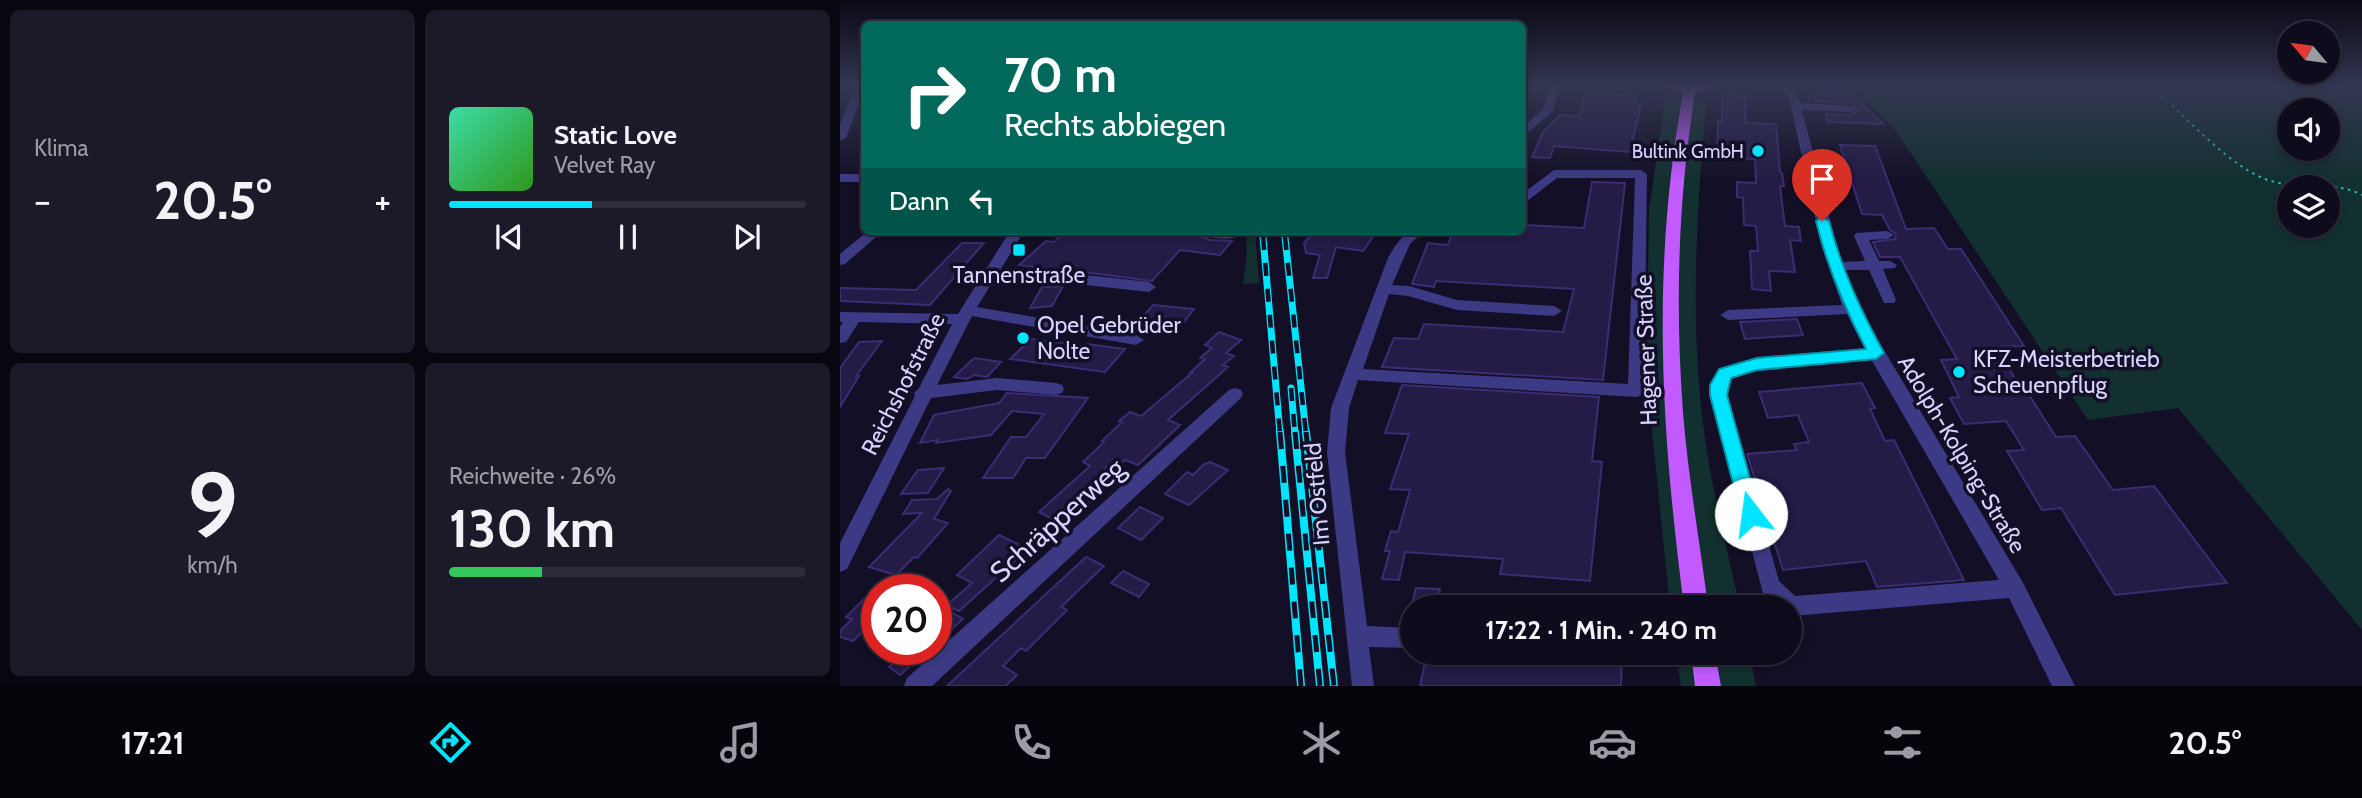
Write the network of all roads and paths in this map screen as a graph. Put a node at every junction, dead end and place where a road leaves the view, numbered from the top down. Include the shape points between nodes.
1 (848, 118) edge
2 (1540, 118) edge
3 (1678, 118) edge
4 (1799, 118) edge
5 (2189, 118) edge
6 (1526, 131) edge
7 (840, 138) edge
8 (840, 178) edge
9 (861, 178) edge
10 (2362, 195) edge
11 (1526, 198) edge
12 (871, 235) edge
13 (1014, 235) edge
14 (1413, 235) edge
15 (1888, 235) dead end
16 (840, 261) edge
17 (1874, 265) junction
18 (1890, 265) dead end
19 (1835, 266) junction
20 (984, 282) junction
21 (1149, 288) dead end
22 (1383, 289) junction
23 (1889, 300) dead end
24 (1852, 309) junction
25 (1554, 311) dead end
26 (964, 314) junction
27 (1728, 315) dead end
28 (847, 318) edge
29 (840, 338) edge
30 (1136, 340) dead end
31 (1876, 353) junction
32 (1352, 374) junction
33 (1056, 389) dead end
34 (922, 393) junction
35 (1235, 394) dead end
36 (840, 563) edge
37 (2014, 589) junction
38 (1695, 595) edge
39 (1356, 636) junction
40 (1400, 638) edge
41 (1705, 665) edge
42 (915, 686) edge
43 (1363, 686) edge
44 (1708, 686) edge
45 (2064, 686) edge

1 - 7 street
2 - 6 street
3 - 38 main road, Hagener Straße via 1669,294 1673,386
4 - 19 street, Adolph-Kolping-Straße
5 - 10 path via 2254,175 2295,186 2345,188
8 - 9 street
11 - 32 street via 1554,174 1641,174 1636,391
12 - 16 street
13 - 20 street, Reichshofstraße
14 - 22 street, Im Ostfeld via 1399,248
15 - 17 street via 1861,236
17 - 18 street
17 - 19 street
17 - 23 street
19 - 24 street, Adolph-Kolping-Straße
20 - 21 street via 1068,278
20 - 26 street, Reichshofstraße
22 - 25 street via 1409,291 1457,305
22 - 32 street, Im Ostfeld
24 - 27 street
24 - 31 street, Adolph-Kolping-Straße
26 - 28 street
26 - 30 street
26 - 34 street, Reichshofstraße
28 - 29 street
31 - 37 street, Adolph-Kolping-Straße
31 - 37 street via 1741,366 1721,379 1719,395 1770,586 1791,606
32 - 39 street, Im Ostfeld via 1340,408 1336,445
33 - 34 street via 997,384
34 - 36 street, Reichshofstraße
35 - 42 street, Schräpperweg
37 - 45 street, Adolph-Kolping-Straße
39 - 40 street
39 - 43 street, Im Ostfeld
41 - 44 main road

